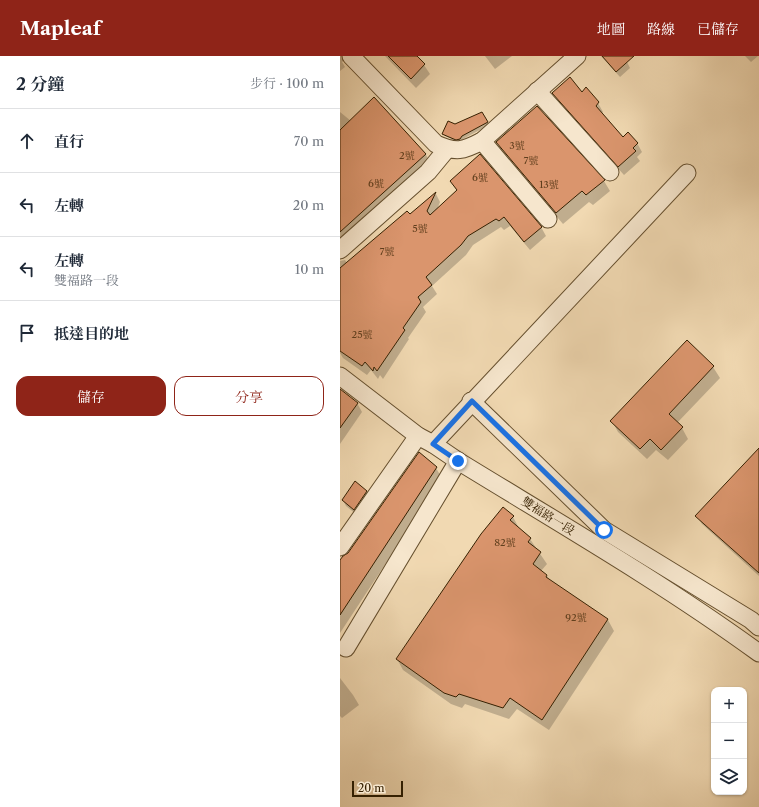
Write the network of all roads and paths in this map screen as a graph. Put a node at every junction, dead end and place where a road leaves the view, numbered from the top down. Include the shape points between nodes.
1 (351, 56) edge
2 (577, 56) edge
3 (537, 91) junction
4 (482, 141) junction
5 (442, 147) junction
6 (610, 172) dead end
7 (687, 173) dead end
8 (548, 219) dead end
9 (340, 250) edge
10 (340, 376) edge
11 (472, 401) junction
12 (418, 436) junction
13 (433, 444) junction
14 (458, 461) junction
15 (340, 547) edge
16 (759, 627) edge
17 (346, 648) dead end
18 (759, 653) edge

1 - 5 street
2 - 3 street
3 - 4 street
3 - 6 street
4 - 5 street via 466,150
4 - 8 street
5 - 9 street via 428,172
7 - 11 street
10 - 12 street, 雙福路一段
11 - 13 street
11 - 16 street via 604,530
12 - 13 street, 雙福路一段
12 - 15 street
13 - 14 street, 雙福路一段
14 - 17 street
14 - 18 street, 雙福路一段 via 665,588

